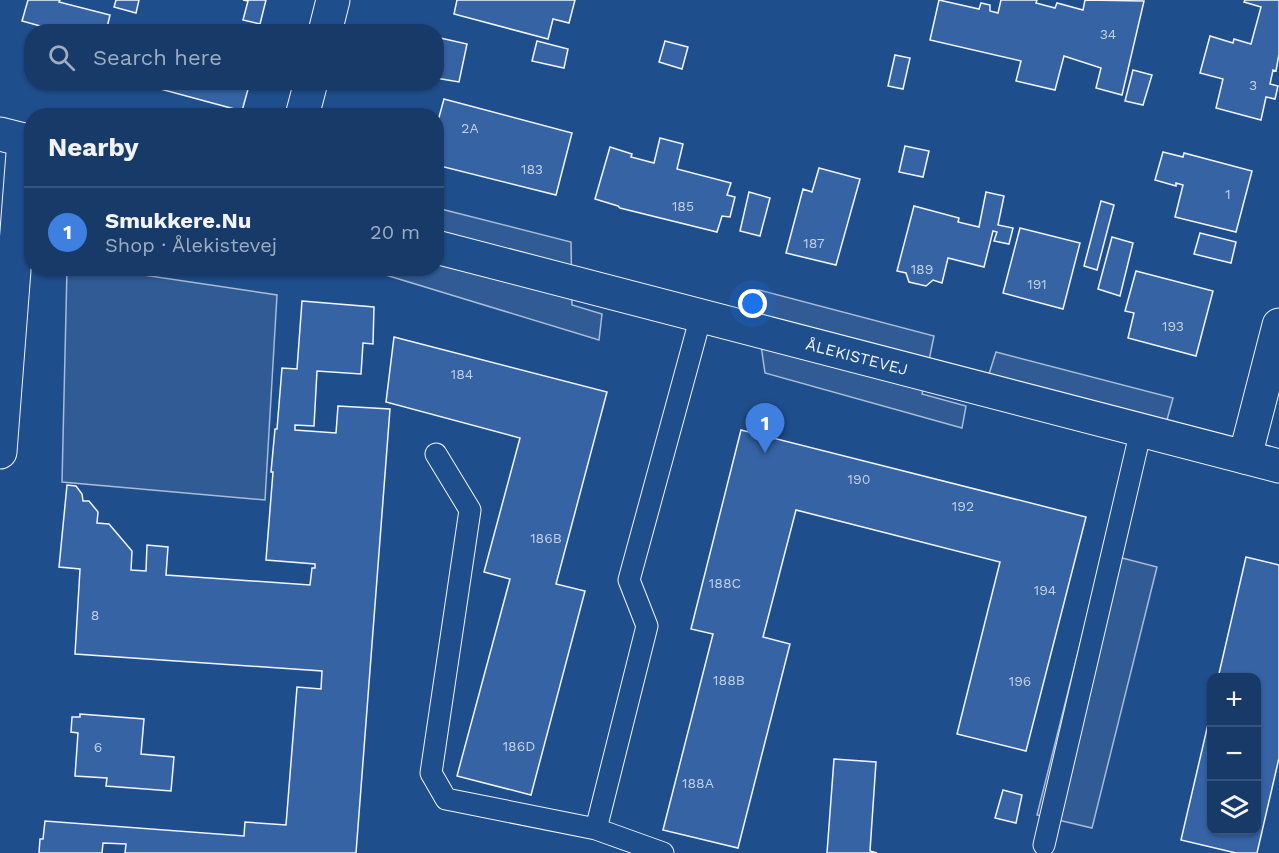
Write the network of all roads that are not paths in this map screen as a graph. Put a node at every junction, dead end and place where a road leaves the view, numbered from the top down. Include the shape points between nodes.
1 (333, 0) edge
2 (326, 24) edge
3 (309, 90) edge
4 (305, 108) edge
5 (18, 139) edge
6 (444, 249) edge
7 (701, 315) junction
8 (1279, 325) edge
9 (1141, 430) junction
10 (0, 452) edge
11 (436, 454) dead end
12 (1245, 457) junction
13 (1279, 466) edge
14 (596, 829) junction
15 (1044, 845) dead end
16 (663, 853) edge

1 - 2 street
3 - 4 street
5 - 10 street
6 - 7 street, ÅLEKISTEVEJ
7 - 9 street, ÅLEKISTEVEJ
7 - 14 lane via 629,579 646,626
8 - 12 street
9 - 12 street, ÅLEKISTEVEJ
9 - 15 lane
11 - 14 lane via 470,510 431,773 446,799
12 - 13 street, ÅLEKISTEVEJ
14 - 16 lane

